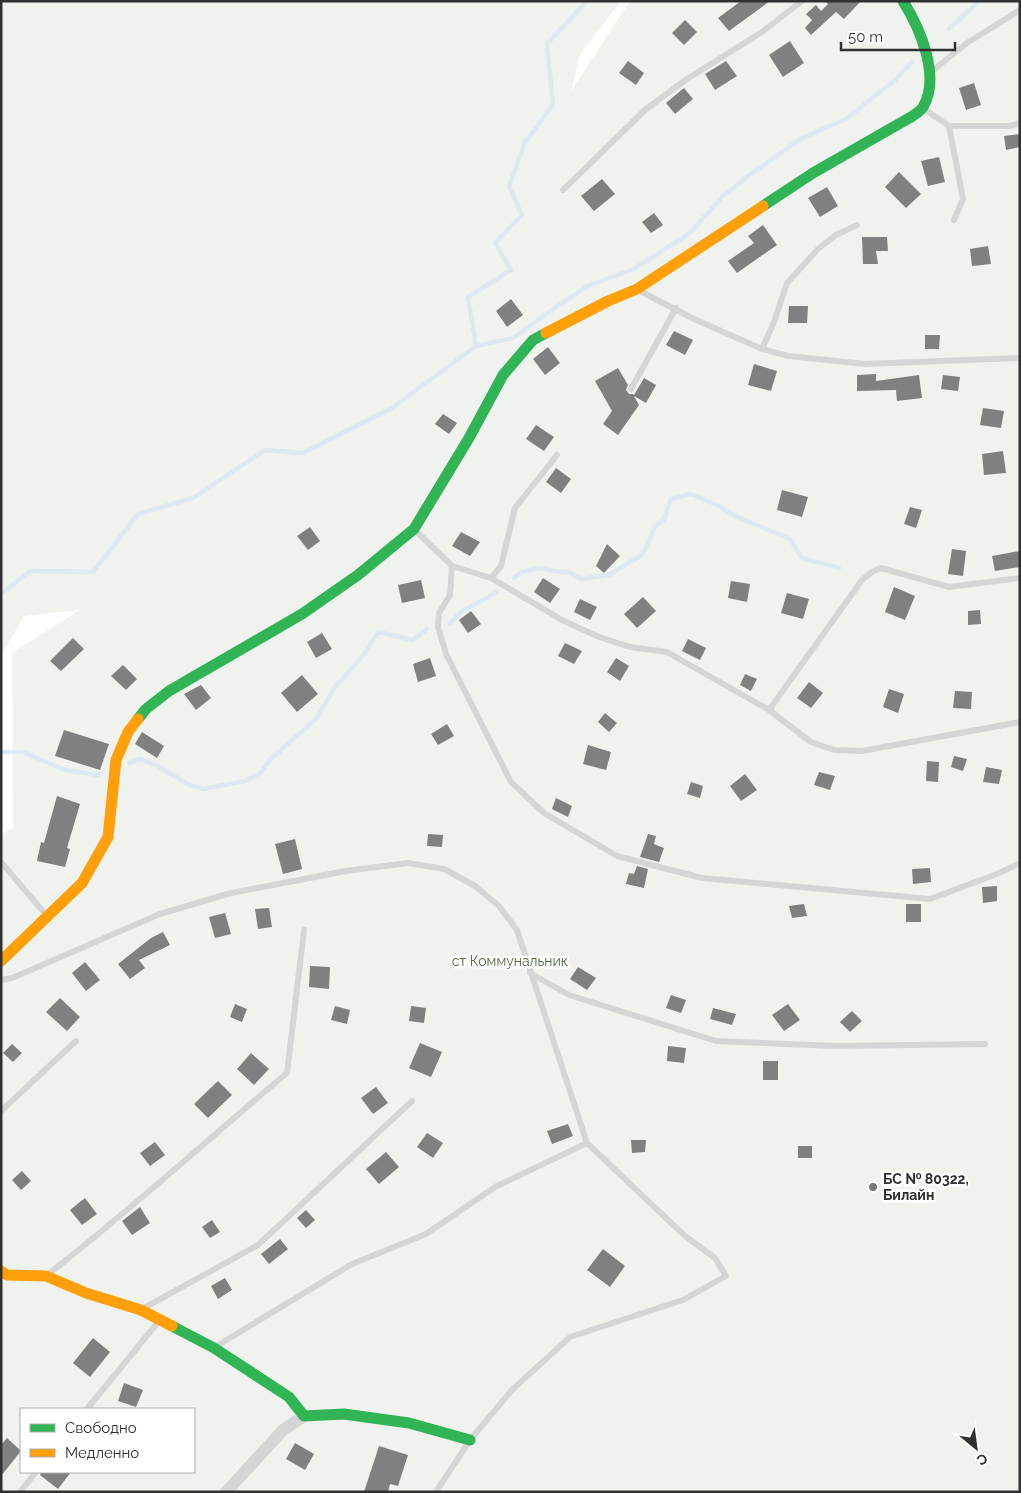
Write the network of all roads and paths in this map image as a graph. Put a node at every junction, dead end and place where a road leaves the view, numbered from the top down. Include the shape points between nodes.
1 (802, 1) edge
2 (903, 1) edge
3 (1020, 10) edge
4 (930, 73) junction
5 (923, 109) junction
6 (1020, 123) edge
7 (950, 126) junction
8 (563, 190) dead end
9 (954, 220) dead end
10 (857, 225) dead end
11 (637, 290) junction
12 (676, 308) junction
13 (762, 349) junction
14 (1020, 358) edge
15 (631, 389) dead end
16 (557, 455) dead end
17 (414, 529) junction
18 (452, 566) junction
19 (491, 578) junction
20 (1020, 578) edge
21 (769, 710) junction
22 (1020, 722) edge
23 (1, 862) edge
24 (1020, 863) edge
25 (47, 916) junction
26 (304, 930) dead end
27 (1, 961) edge
28 (530, 973) junction
29 (1, 980) edge
30 (76, 1041) dead end
31 (985, 1044) dead end
32 (412, 1101) dead end
33 (1, 1112) edge
34 (586, 1143) junction
35 (3, 1276) edge
36 (46, 1276) junction
37 (141, 1310) junction
38 (161, 1319) junction
39 (214, 1348) junction
40 (88, 1408) edge
41 (304, 1416) junction
42 (470, 1440) junction
43 (35, 1473) edge
44 (20, 1492) edge
45 (226, 1492) edge
46 (436, 1492) edge

1 - 8 lane via 762,32 646,109
2 - 4 street via 920,30
3 - 4 lane via 967,44
4 - 5 street
5 - 7 lane
5 - 11 street via 813,173
6 - 7 lane via 1009,126
7 - 9 lane via 964,198
10 - 13 lane via 836,235 787,283
11 - 12 lane
11 - 17 street via 608,301 533,340 503,375
12 - 13 lane
12 - 15 lane
13 - 14 lane via 788,356 865,364
16 - 19 lane via 515,508 501,566
17 - 18 lane
17 - 25 street via 358,575 302,614 169,690 146,709 128,732 116,760 108,837 82,883
18 - 19 lane
18 - 24 lane via 450,595 439,613 438,626 446,654 511,782 544,813 617,856 702,878 930,899
19 - 21 lane via 562,620 599,637 630,647 667,652
20 - 21 lane via 949,587 881,568 872,572 862,580
21 - 22 lane via 810,742 834,750 862,751
23 - 25 lane
25 - 27 street
26 - 36 lane via 287,1073 109,1227
28 - 29 lane via 517,930 499,906 475,886 444,870 408,863 231,893 160,914
28 - 31 lane via 569,995 716,1041 836,1046
28 - 34 lane
30 - 33 lane
32 - 37 lane via 258,1245
34 - 39 lane via 495,1187 426,1234 352,1264
34 - 42 lane via 685,1236 715,1258 726,1276 683,1300 570,1337 512,1390
35 - 36 street
36 - 37 street via 86,1293
37 - 38 street
38 - 39 street
38 - 40 lane
39 - 41 street via 289,1397
41 - 42 street via 344,1414 409,1423
41 - 45 street via 283,1430
42 - 46 lane
43 - 44 lane

